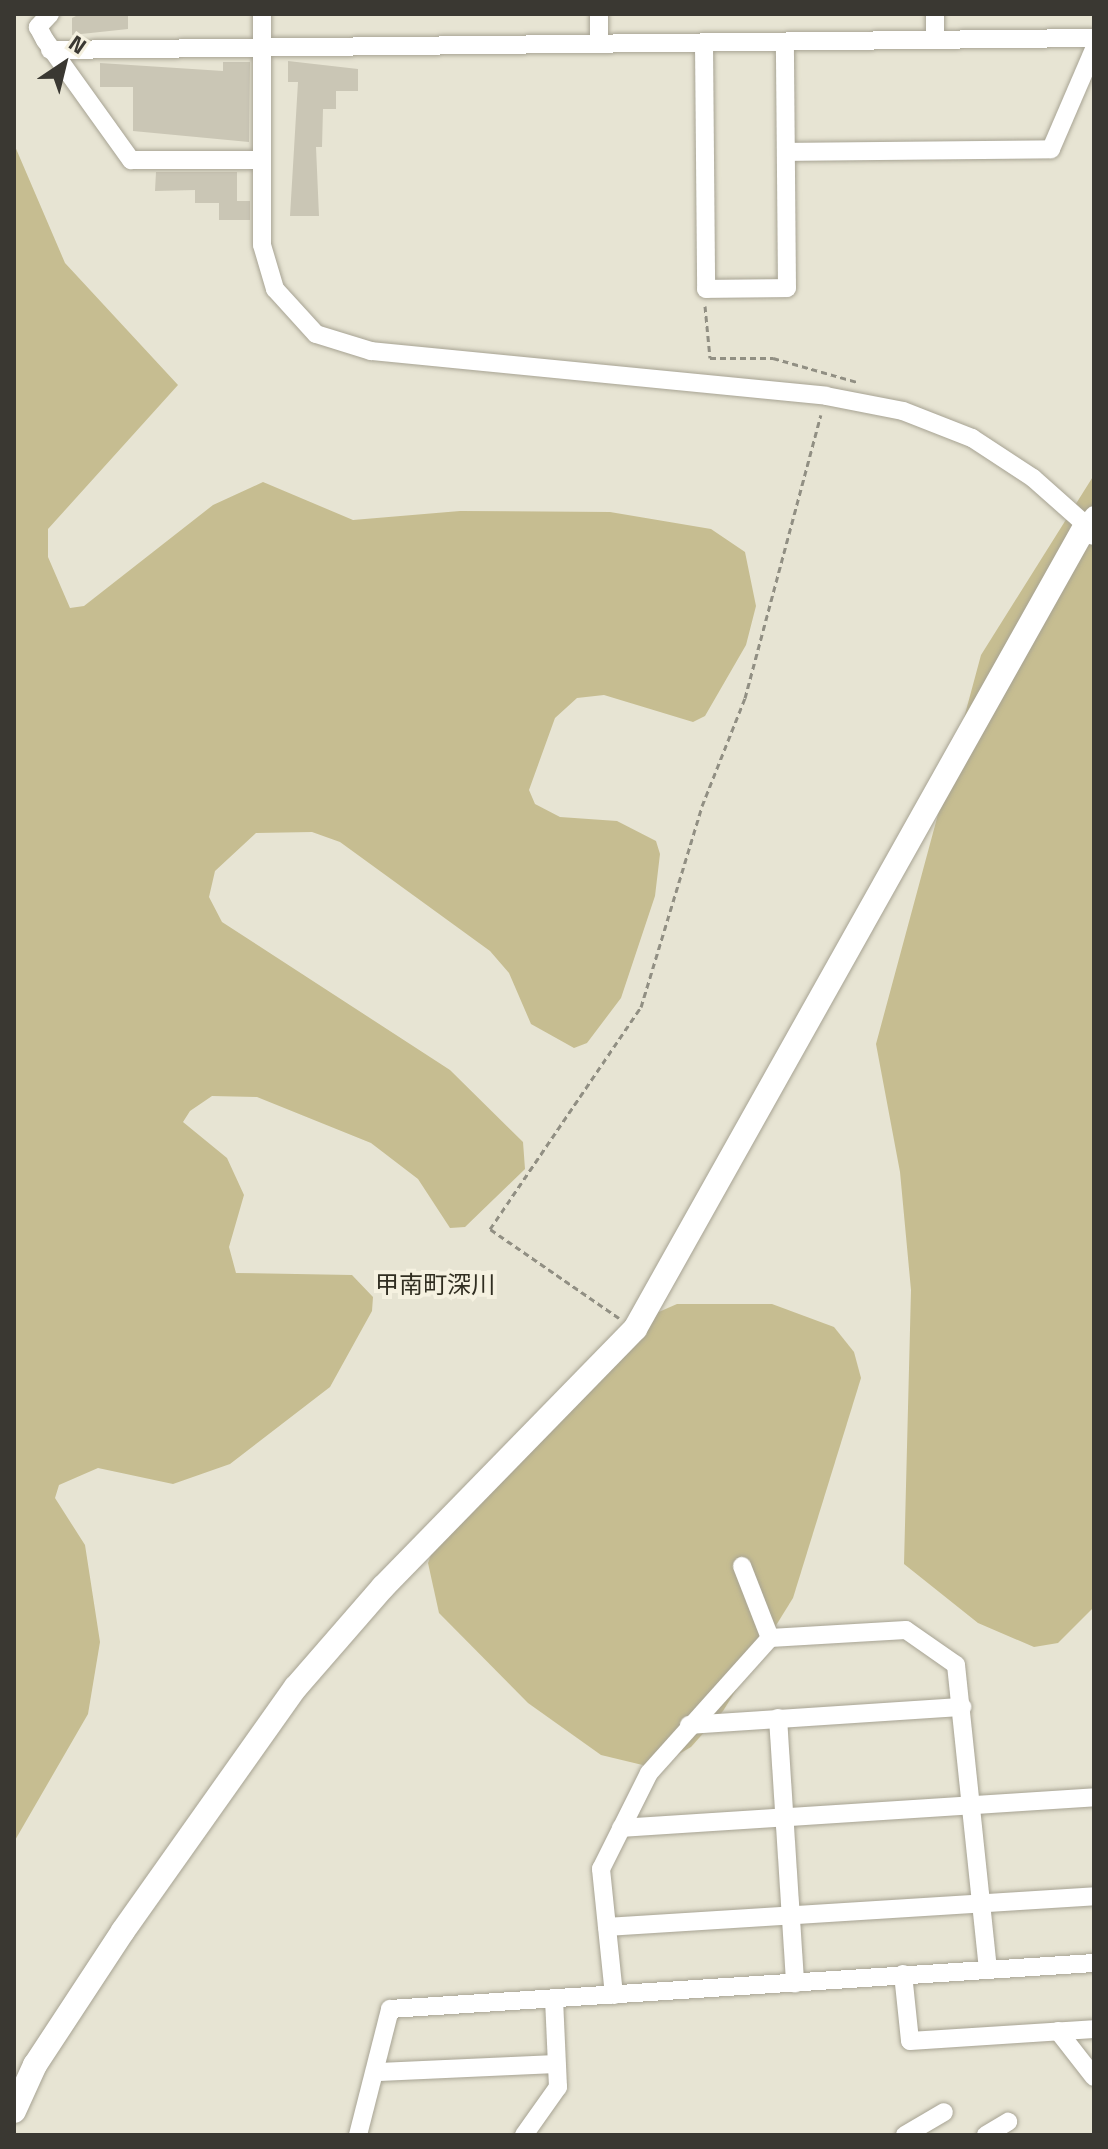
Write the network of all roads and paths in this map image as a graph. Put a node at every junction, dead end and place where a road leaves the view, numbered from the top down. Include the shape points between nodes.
1 (50, 14) edge
2 (262, 14) edge
3 (599, 14) edge
4 (935, 14) edge
5 (1094, 38) edge
6 (935, 39) junction
7 (785, 42) junction
8 (704, 43) junction
9 (599, 44) junction
10 (261, 48) junction
11 (1094, 49) edge
12 (50, 50) junction
13 (786, 152) junction
14 (262, 160) junction
15 (706, 289) junction
16 (872, 387) dead end
17 (826, 396) junction
18 (1091, 525) edge
19 (635, 1329) junction
20 (742, 1566) dead end
21 (770, 1638) junction
22 (962, 1707) junction
23 (778, 1718) junction
24 (689, 1725) junction
25 (1094, 1797) edge
26 (970, 1804) junction
27 (784, 1817) junction
28 (621, 1828) junction
29 (1094, 1896) edge
30 (982, 1903) junction
31 (791, 1915) junction
32 (607, 1927) junction
33 (1094, 1963) edge
34 (988, 1969) junction
35 (903, 1974) junction
36 (795, 1983) junction
37 (614, 1995) junction
38 (554, 1998) junction
39 (1094, 2029) edge
40 (1058, 2031) junction
41 (556, 2064) junction
42 (379, 2072) junction
43 (1094, 2077) edge
44 (14, 2111) edge
45 (944, 2112) dead end
46 (1008, 2122) dead end
47 (358, 2135) edge
48 (524, 2135) edge
49 (905, 2135) edge
50 (986, 2135) edge

1 - 12 street via 38,27
2 - 10 street
3 - 9 street
4 - 6 street
5 - 6 street
6 - 7 street
7 - 8 street
7 - 13 street
8 - 9 street
8 - 15 street
9 - 10 street
10 - 12 street
10 - 14 street
11 - 13 street via 1051,149
12 - 14 street via 131,160
13 - 15 street via 787,288
14 - 17 street via 267,267 286,305 332,341 371,351
15 - 16 path via 710,358 773,358
17 - 18 street via 903,411 972,438
17 - 19 path via 745,698 702,806 641,1007 490,1229
18 - 19 street
19 - 44 street via 556,1418 383,1587 296,1687 123,1931 35,2065
20 - 21 street
21 - 22 street via 906,1630 956,1665
21 - 24 street
22 - 23 street
22 - 26 street
23 - 24 street
23 - 27 street
24 - 28 street via 649,1773
25 - 26 street
26 - 27 street
26 - 30 street
27 - 28 street
27 - 31 street
28 - 32 street via 601,1869
29 - 30 street
30 - 31 street
30 - 34 street
31 - 32 street
31 - 36 street
32 - 37 street
33 - 34 street
34 - 35 street
35 - 36 street
35 - 40 street via 910,2041
36 - 37 street
37 - 38 street
38 - 41 street
38 - 42 street via 390,2009
39 - 40 street
40 - 43 street
41 - 42 street
41 - 48 street via 558,2087
42 - 47 street
45 - 49 street
46 - 50 street

